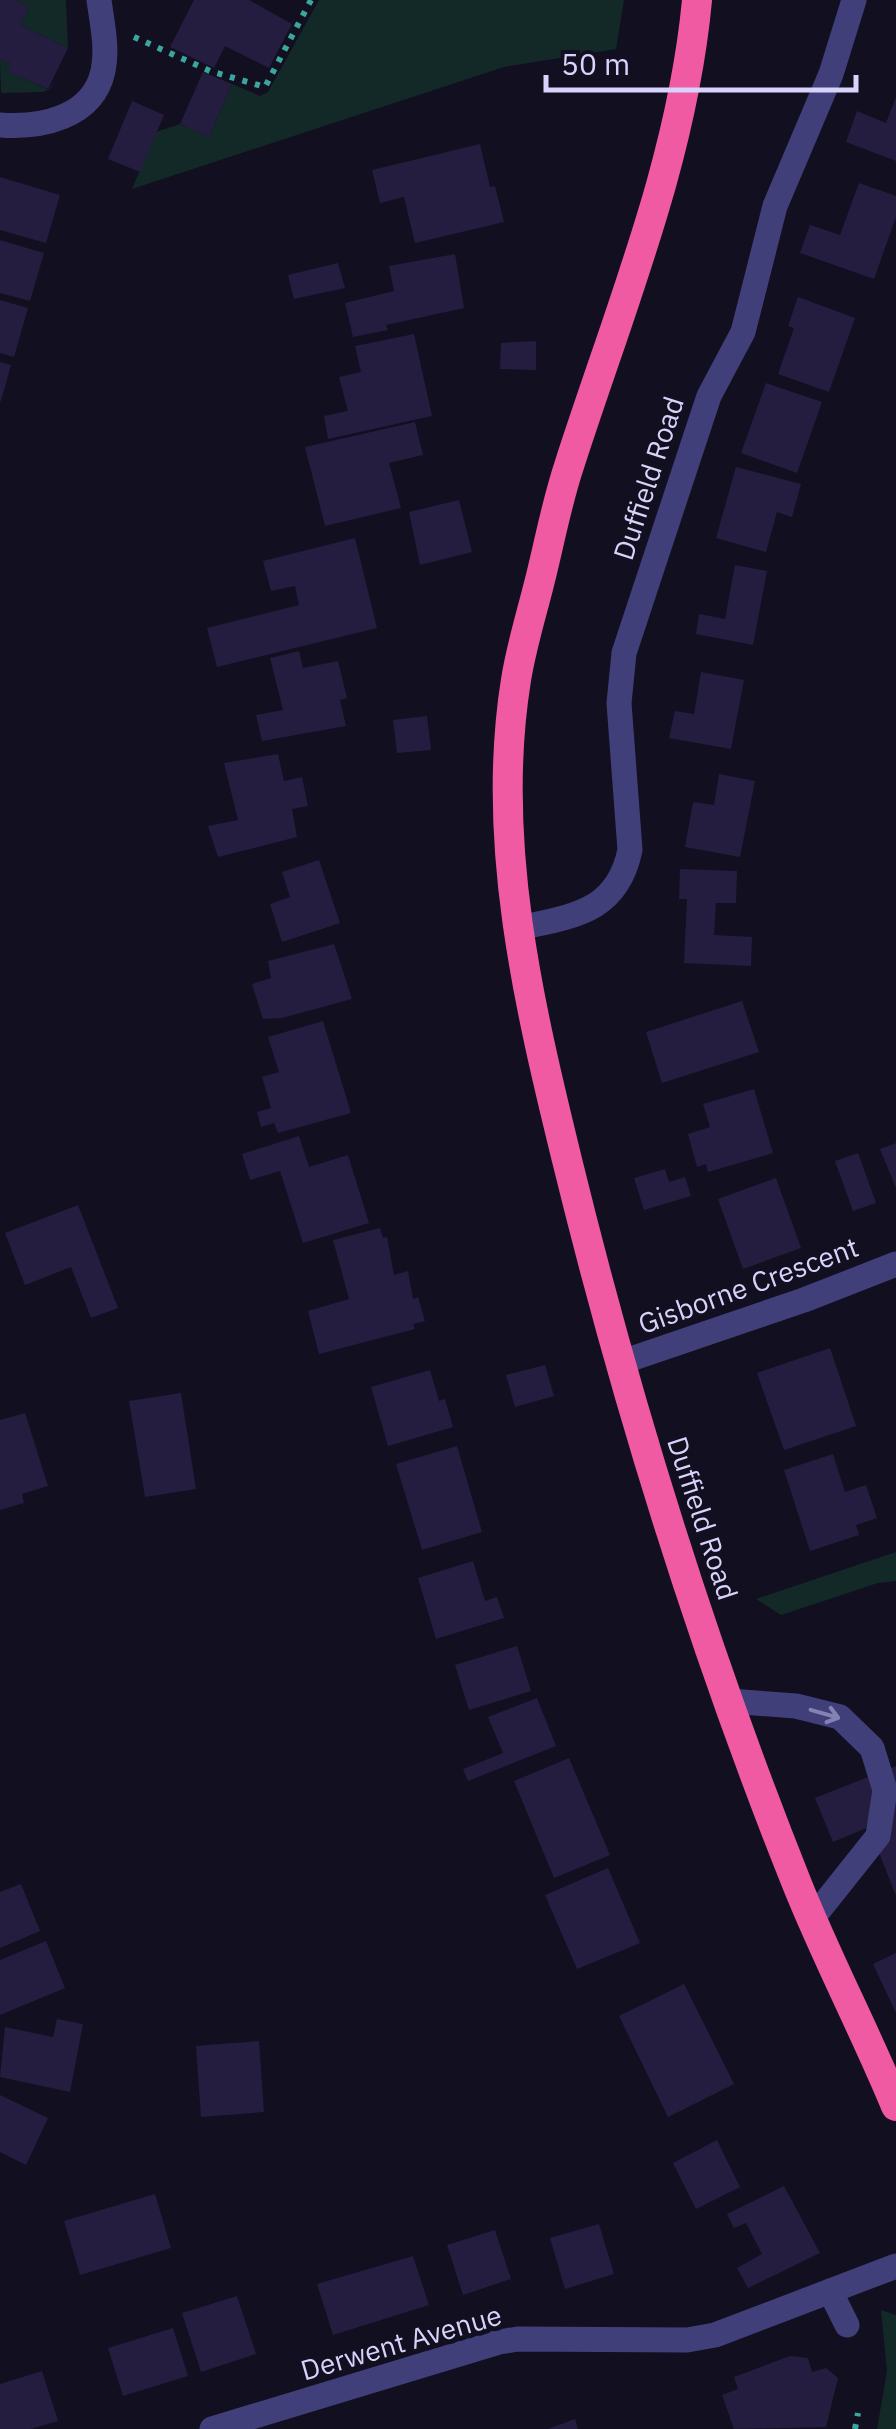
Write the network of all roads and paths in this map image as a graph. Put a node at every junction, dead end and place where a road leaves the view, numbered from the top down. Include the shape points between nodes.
1 (310, 0) edge
2 (697, 0) edge
3 (854, 0) edge
4 (100, 12) edge
5 (0, 125) edge
6 (519, 928) junction
7 (896, 1264) edge
8 (619, 1362) junction
9 (729, 1701) junction
10 (812, 1919) junction
11 (896, 2106) edge
12 (896, 2266) edge
13 (830, 2291) junction
14 (847, 2325) dead end
15 (858, 2412) dead end
16 (212, 2429) edge
17 (855, 2429) edge

1 - 4 path via 265,87 210,72
2 - 6 highway, Duffield Road via 676,133 566,473 516,678 509,771
3 - 6 street, Duffield Road via 831,74 775,206 743,332 709,396 624,654 619,702 626,872 601,904
4 - 5 street via 103,72 84,105 50,122
6 - 8 highway, Duffield Road via 535,1030
7 - 8 street, Gisborne Crescent
8 - 9 highway, Duffield Road
9 - 10 highway, Duffield Road
9 -> 10 street via 840,1717 872,1748 885,1790 878,1836
10 - 11 highway, Duffield Road
12 - 13 street, Derwent Avenue
13 - 14 street
13 - 16 street, Derwent Avenue via 701,2338 518,2339 477,2347
15 - 17 path

